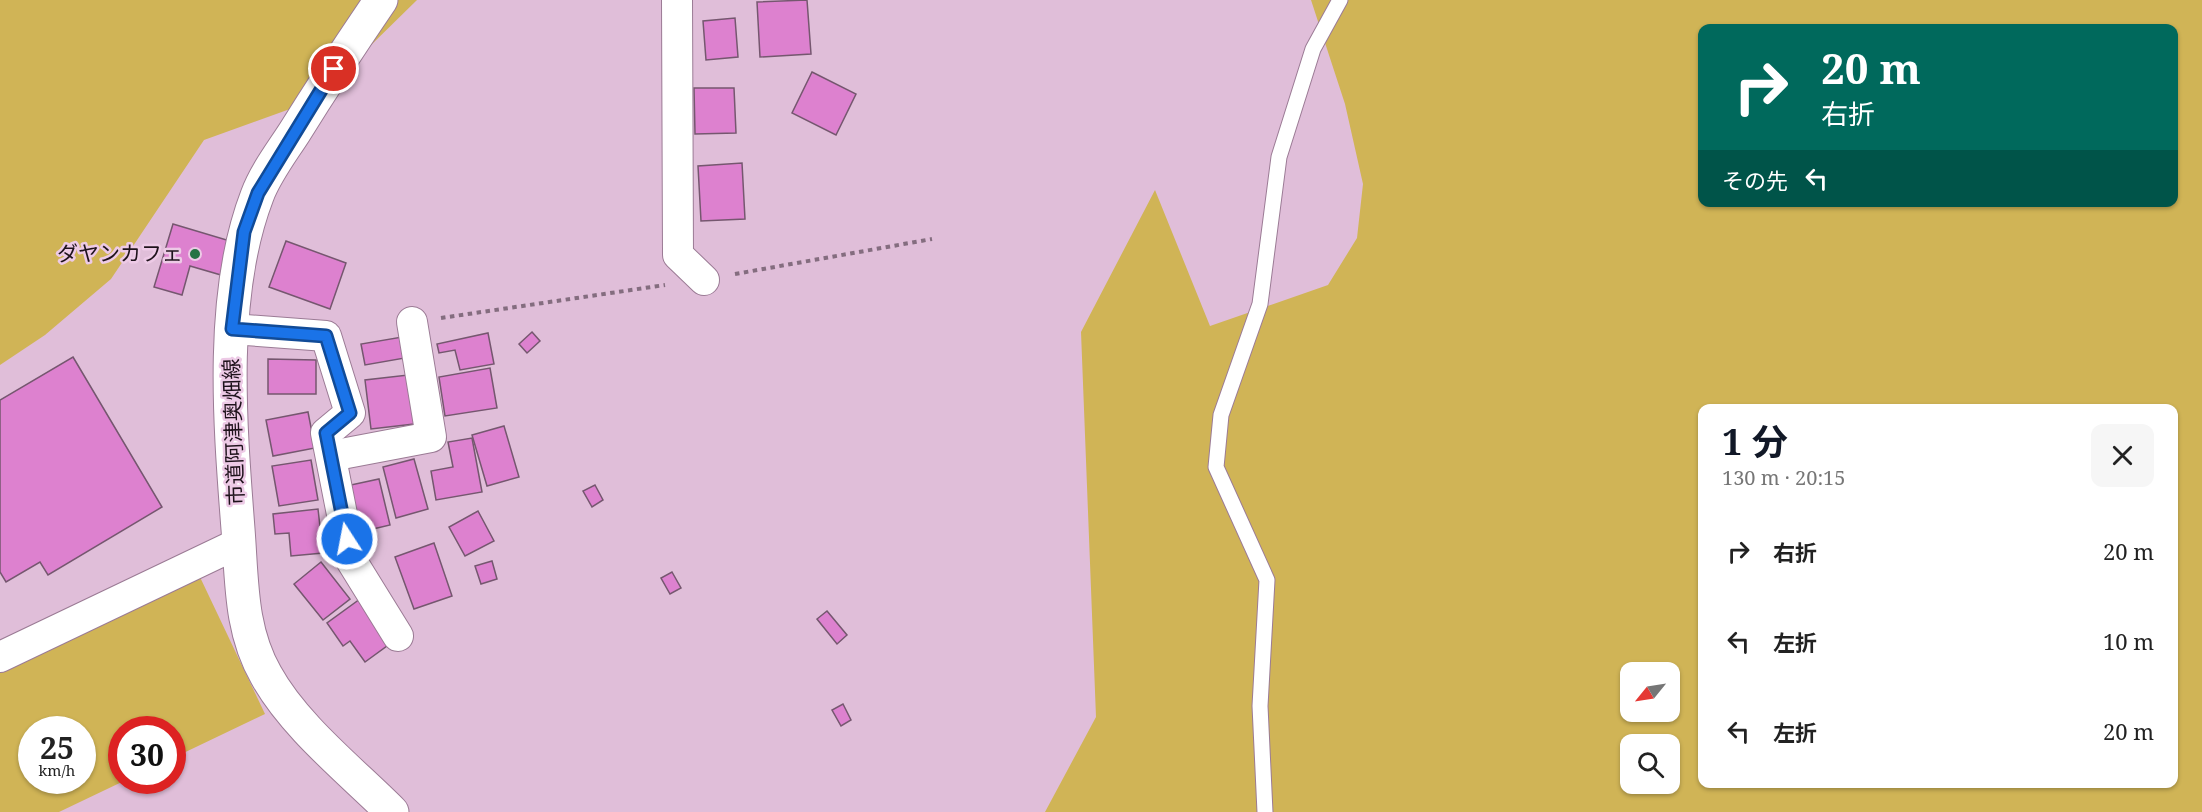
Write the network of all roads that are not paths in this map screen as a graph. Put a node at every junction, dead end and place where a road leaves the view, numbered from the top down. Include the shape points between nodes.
1 (381, 0) edge
2 (676, 0) edge
3 (1340, 0) edge
4 (704, 280) dead end
5 (412, 322) dead end
6 (232, 329) junction
7 (331, 456) junction
8 (239, 543) junction
9 (398, 636) dead end
10 (0, 657) edge
11 (392, 812) edge
12 (1264, 812) edge

1 - 6 street, 市道阿津奥畑線 via 258,193 244,232
2 - 4 street via 678,255
3 - 12 lane via 1313,49 1279,157 1260,304 1221,415 1216,467 1267,580 1260,706
5 - 7 street via 431,437
6 - 7 street via 326,336 350,413 326,433
6 - 8 street, 市道阿津奥畑線 via 230,428
7 - 9 street via 351,560
8 - 10 street
8 - 11 street, 市道阿津奥畑線 via 248,632 266,676 286,705

